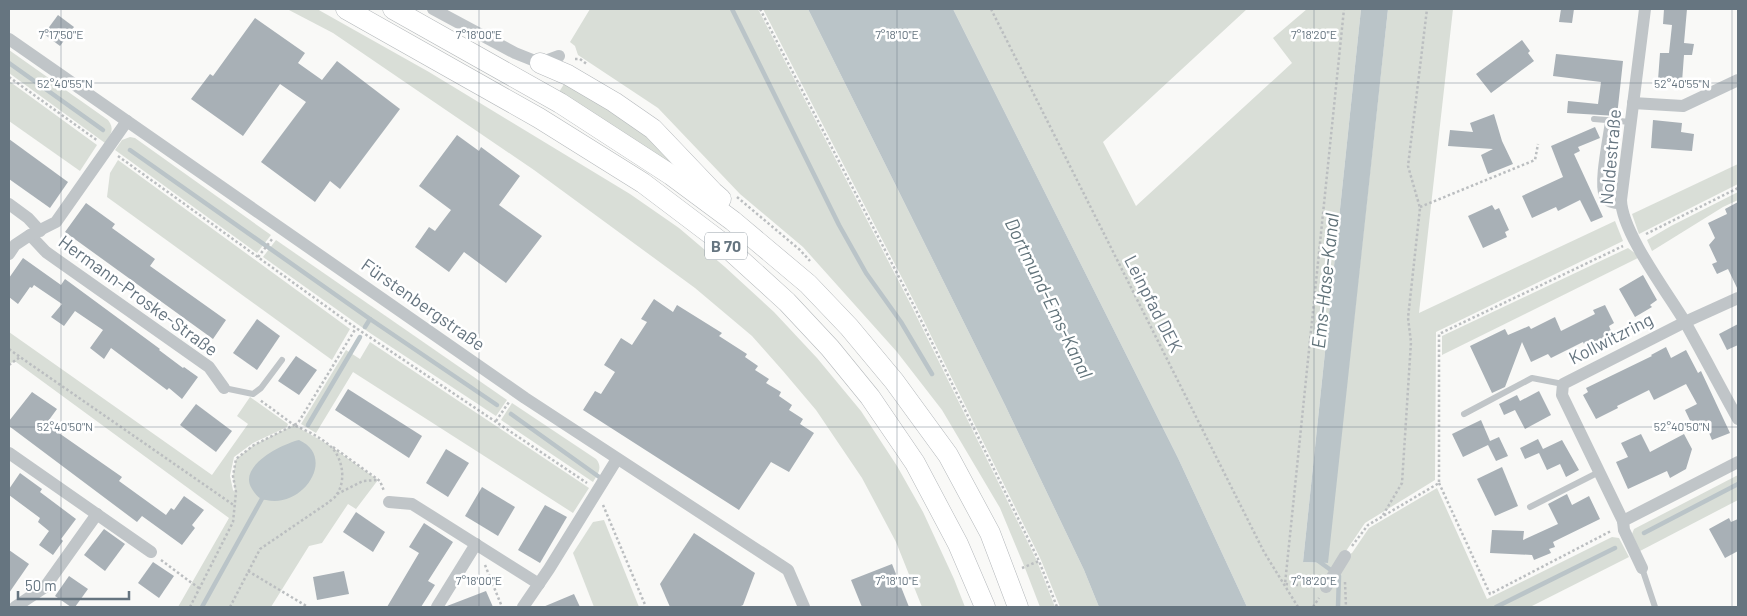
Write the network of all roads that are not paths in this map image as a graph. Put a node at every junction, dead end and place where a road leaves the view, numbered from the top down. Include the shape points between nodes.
1 (346, 9) edge
2 (393, 9) edge
3 (433, 9) edge
4 (1645, 9) edge
5 (9, 39) edge
6 (559, 56) dead end
7 (540, 63) junction
8 (1738, 80) edge
9 (1633, 103) junction
10 (1594, 119) dead end
11 (127, 120) junction
12 (1608, 121) junction
13 (1631, 122) junction
14 (9, 204) edge
15 (1622, 206) junction
16 (35, 233) junction
17 (9, 254) edge
18 (1738, 298) edge
19 (831, 308) junction
20 (1685, 322) junction
21 (282, 360) dead end
22 (1563, 384) junction
23 (224, 388) joint
24 (1464, 414) dead end
25 (1738, 419) edge
26 (9, 453) edge
27 (617, 459) junction
28 (1738, 462) edge
29 (1600, 471) junction
30 (389, 502) road end
31 (1530, 507) dead end
32 (97, 514) junction
33 (1623, 521) junction
34 (480, 546) junction
35 (151, 552) road end
36 (1345, 556) road end
37 (1642, 568) joint
38 (539, 584) junction
39 (1326, 587) road end
40 (31, 602) edge
41 (15, 607) edge
42 (437, 607) edge
43 (523, 607) edge
44 (804, 607) edge
45 (985, 607) edge
46 (1018, 607) edge
47 (1655, 607) edge

1 - 45 highway, B 70 via 539,118 643,183 721,242 787,302 870,397 915,464 958,544
2 - 19 highway, B 70 via 560,104 671,175 778,257
3 - 7 street
4 - 9 street, Noldestraße
5 - 11 street, Fürstenbergstraße
6 - 7 street
7 - 19 highway via 568,75 653,129 713,192 802,266
8 - 9 street via 1683,106
9 - 13 street, Noldestraße
10 - 12 lane
11 - 16 street, Hermann-Proske-Straße via 56,222
11 - 27 street, Fürstenbergstraße
12 - 13 lane
12 - 15 lane via 1600,187 1602,198 1608,204
13 - 15 street, Noldestraße
14 - 16 street, Hermann-Proske-Straße via 28,218
15 - 20 street, Noldestraße via 1634,240
16 - 17 street, Hermann-Proske-Straße
16 - 23 street, Hermann-Proske-Straße via 46,252 209,367
18 - 20 street, Kollwitzring
19 - 46 highway, B 70 via 894,381 948,455 990,533
20 - 22 street, Kollwitzring
20 - 25 street
21 - 23 lane via 253,394
22 - 24 lane via 1532,378
22 - 29 street, Kollwitzring via 1562,395
26 - 32 street
27 - 38 street
27 - 44 street, Fürstenbergstraße via 788,570
28 - 33 street
29 - 31 lane
29 - 33 street, Kollwitzring
30 - 34 street via 412,504
32 - 35 street
32 - 40 street
33 - 37 street, Kollwitzring
34 - 38 street
34 - 42 street
36 - 39 street
37 - 47 lane
38 - 43 street
40 - 41 street

